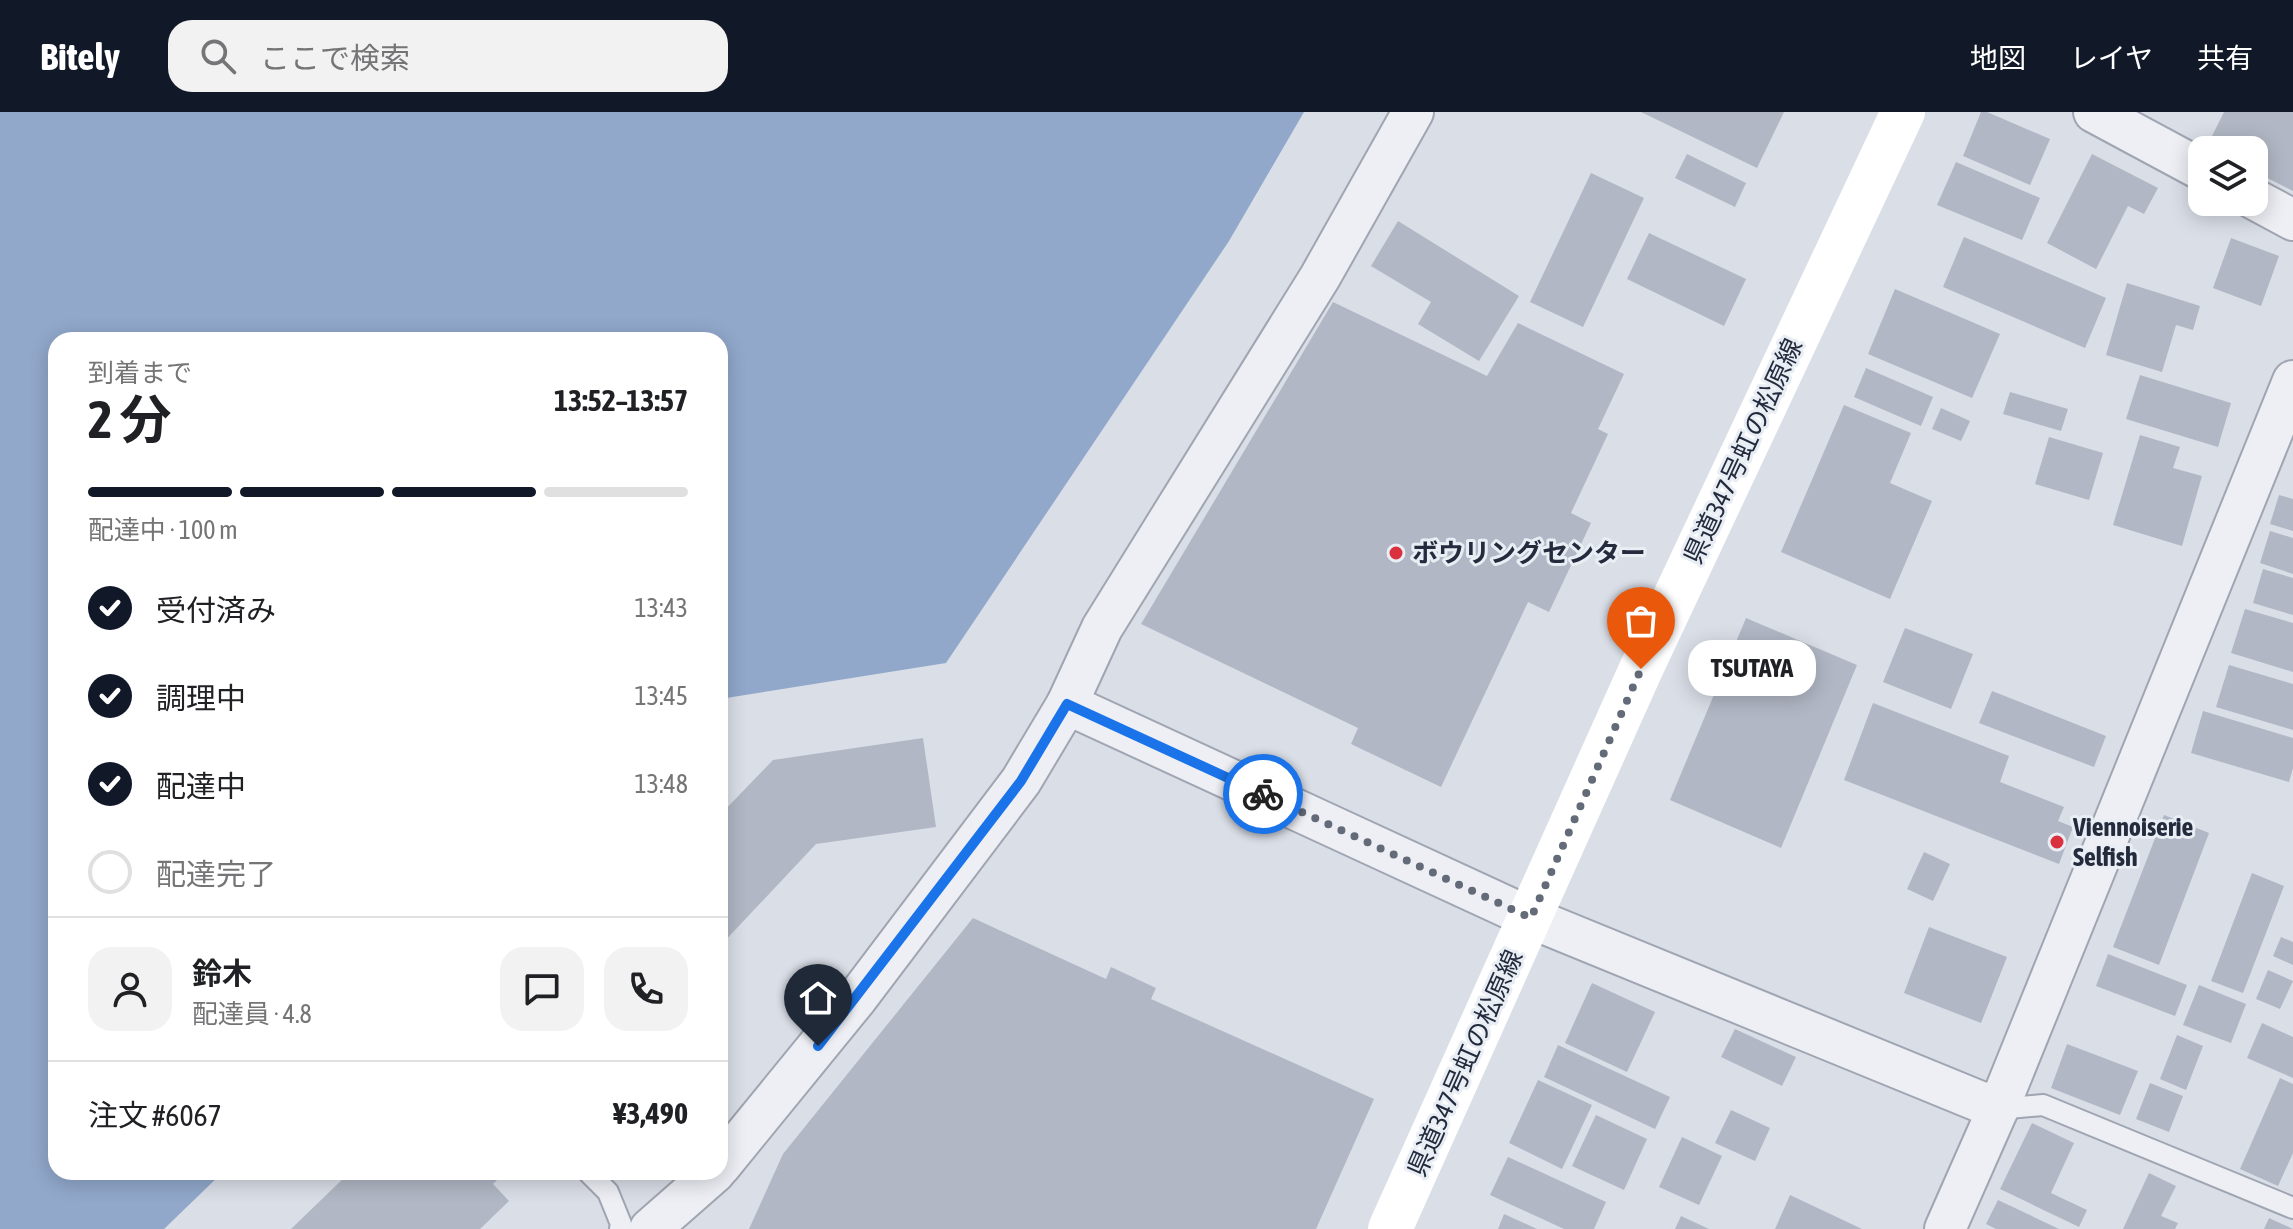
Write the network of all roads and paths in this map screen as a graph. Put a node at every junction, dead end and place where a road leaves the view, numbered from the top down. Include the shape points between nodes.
1 (1413, 112) edge
2 (1903, 112) edge
3 (2094, 112) edge
4 (2188, 162) edge
5 (2268, 207) edge
6 (2293, 220) edge
7 (2293, 381) edge
8 (1067, 704) junction
9 (1531, 918) junction
10 (1998, 1109) junction
11 (728, 1156) edge
12 (596, 1180) edge
13 (706, 1180) edge
14 (2293, 1208) edge
15 (620, 1229) edge
16 (650, 1229) edge
17 (1390, 1229) edge
18 (1945, 1229) edge

1 - 8 street via 1320,277 1102,628
2 - 9 main road, 県道347号虹の松原線 via 1641,669
3 - 4 street
5 - 6 street
7 - 10 street
8 - 9 street
8 - 11 street via 1021,781 857,998
9 - 10 street
9 - 17 main road, 県道347号虹の松原線
10 - 14 lane via 2043,1105
10 - 18 street
12 - 15 lane via 608,1192
13 - 16 street

